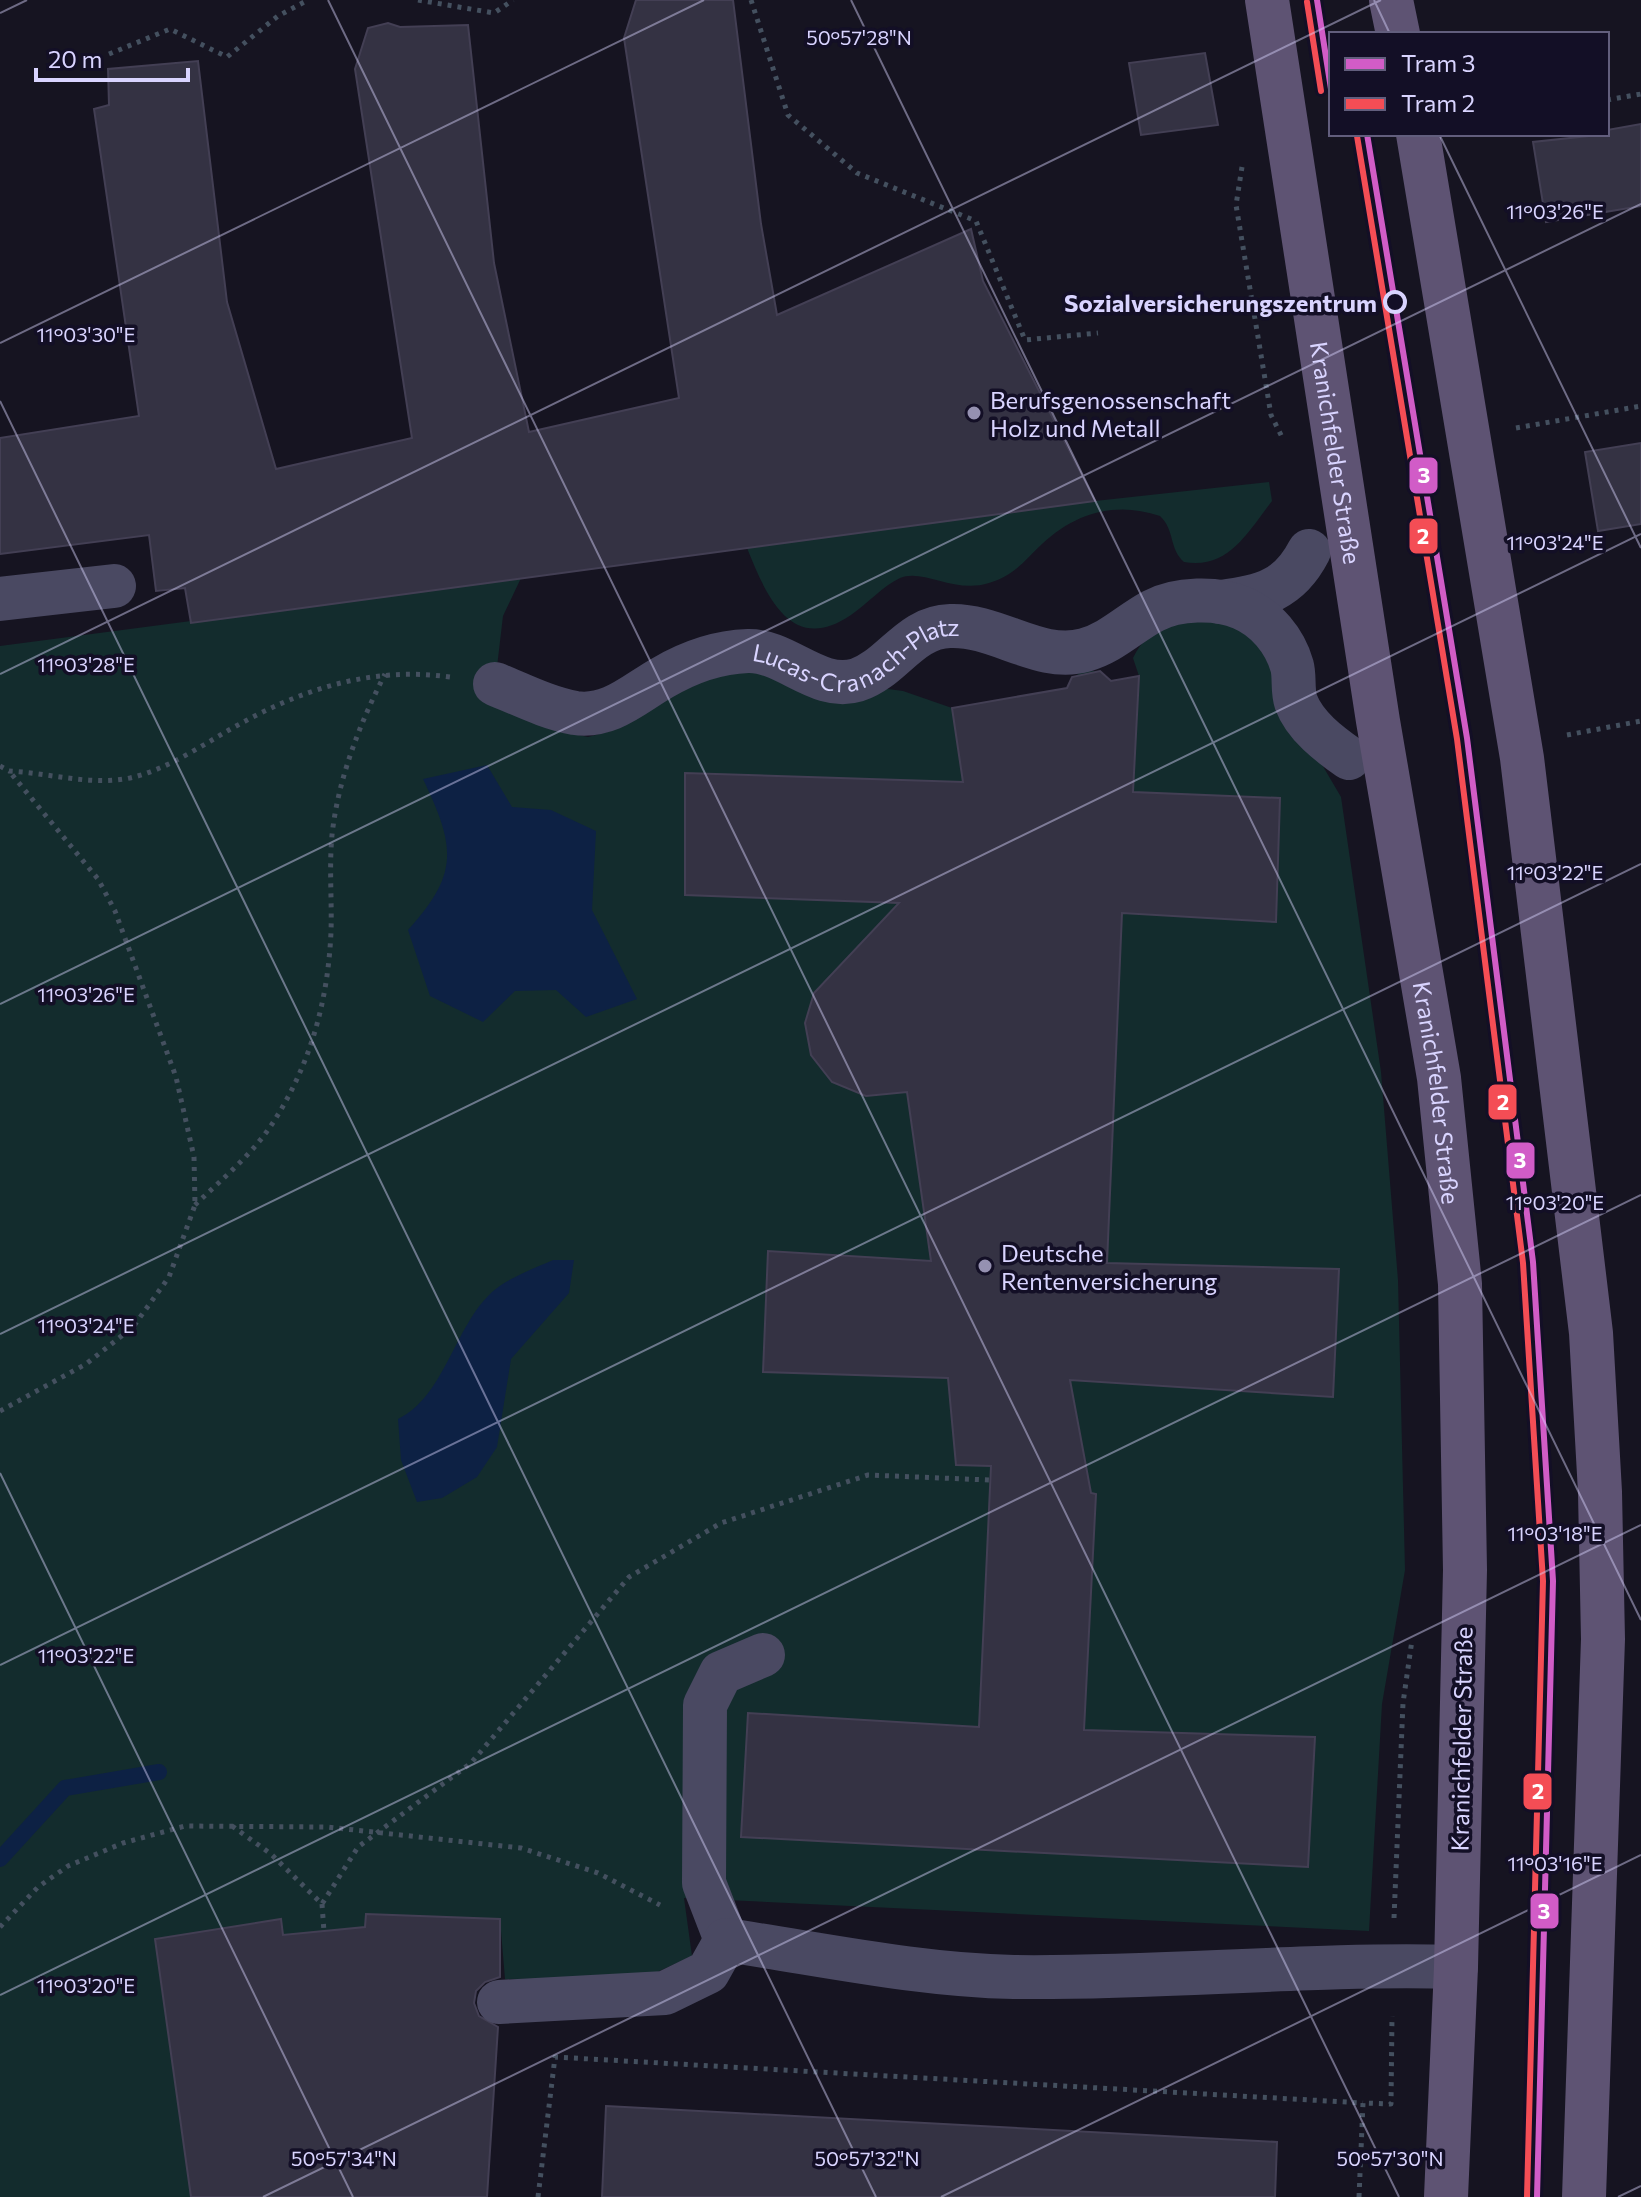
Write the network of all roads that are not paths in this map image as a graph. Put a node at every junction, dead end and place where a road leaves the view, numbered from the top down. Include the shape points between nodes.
1 (1267, 0) edge
2 (1391, 0) edge
3 (1398, 32) edge
4 (1418, 136) edge
5 (1309, 551) dead end
6 (114, 586) dead end
7 (0, 599) edge
8 (1221, 602) junction
9 (495, 684) road end
10 (1349, 758) dead end
11 (763, 1655) dead end
12 (726, 1940) junction
13 (1456, 1967) junction
14 (499, 2002) dead end
15 (1446, 2197) edge
16 (1584, 2197) edge

1 - 13 main road, Kranichfelder Straße via 1439,1078 1460,1284 1466,1491
2 - 3 main road
4 - 16 main road via 1518,730 1591,1333 1603,1639
5 - 8 street, Lucas-Cranach-Platz via 1281,587
6 - 7 street
8 - 9 street, Lucas-Cranach-Platz via 1187,602 1155,610 1120,635 1085,650 1051,653 994,632 948,625 913,637 878,669 844,682 751,651 704,657 661,678 623,706 577,713
8 - 10 street, Lucas-Cranach-Platz via 1262,619 1280,640 1293,667 1295,699 1304,717
11 - 12 street via 721,1673 705,1705 704,1883
12 - 13 street via 948,1974 1013,1977
12 - 14 street via 708,1972 665,1993
13 - 15 main road, Kranichfelder Straße

